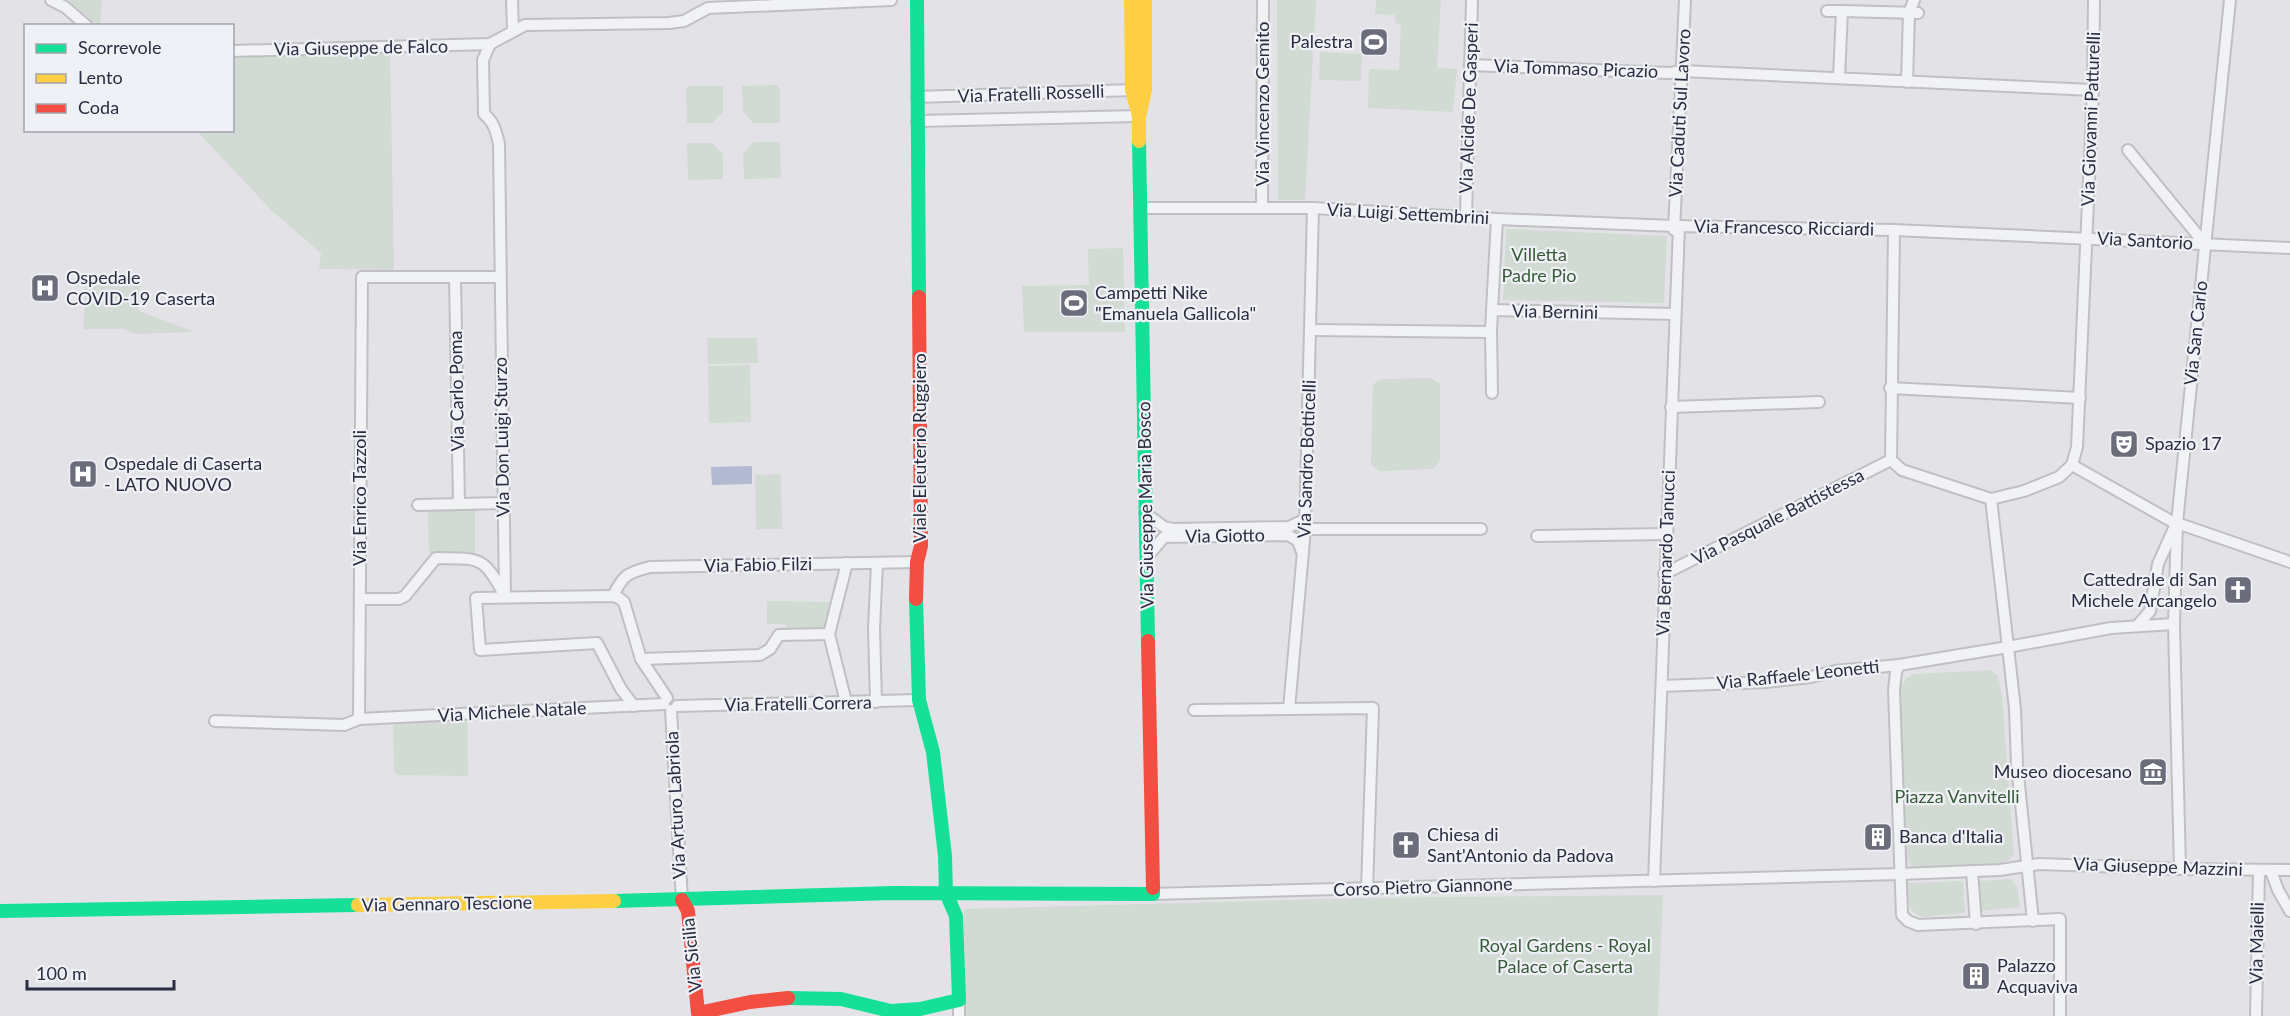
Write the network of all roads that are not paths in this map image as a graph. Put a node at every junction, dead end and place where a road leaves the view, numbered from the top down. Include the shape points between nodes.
1 (51, 0) edge
2 (512, 0) edge
3 (891, 0) edge
4 (917, 0) edge
5 (1131, 0) edge
6 (1145, 0) edge
7 (1263, 0) edge
8 (1472, 0) edge
9 (1685, 0) edge
10 (1914, 0) edge
11 (2094, 0) edge
12 (2230, 0) edge
13 (1827, 11) dead end
14 (1842, 11) junction
15 (1914, 13) junction
16 (85, 24) edge
17 (513, 31) junction
18 (490, 45) junction
19 (234, 51) edge
20 (1470, 65) junction
21 (1682, 71) junction
22 (1839, 78) junction
23 (1907, 82) junction
24 (1139, 90) junction
25 (2093, 90) junction
26 (917, 97) junction
27 (1138, 116) junction
28 (917, 121) junction
29 (2128, 150) dead end
30 (1141, 208) junction
31 (1262, 208) junction
32 (1316, 208) junction
33 (1466, 217) junction
34 (1497, 219) junction
35 (1677, 226) junction
36 (1894, 230) junction
37 (2086, 238) junction
38 (2205, 244) junction
39 (2290, 248) edge
40 (455, 277) junction
41 (499, 277) junction
42 (1492, 310) junction
43 (1673, 314) junction
44 (1314, 330) junction
45 (1491, 332) junction
46 (1890, 388) junction
47 (1492, 393) dead end
48 (2080, 398) junction
49 (1819, 402) dead end
50 (1671, 407) junction
51 (1891, 460) junction
52 (2072, 465) junction
53 (1991, 499) junction
54 (459, 504) junction
55 (504, 504) junction
56 (418, 505) dead end
57 (1145, 512) junction
58 (1306, 524) junction
59 (2177, 524) junction
60 (1481, 529) dead end
61 (1667, 534) junction
62 (1537, 536) dead end
63 (1303, 555) junction
64 (1146, 559) junction
65 (917, 562) junction
66 (2290, 562) edge
67 (847, 563) junction
68 (877, 563) junction
69 (1665, 574) junction
70 (613, 596) junction
71 (505, 597) junction
72 (360, 599) junction
73 (2174, 624) junction
74 (2142, 625) junction
75 (829, 634) junction
76 (2008, 647) junction
77 (641, 659) junction
78 (1899, 665) junction
79 (1662, 686) junction
80 (919, 700) junction
81 (846, 702) junction
82 (876, 702) junction
83 (670, 704) junction
84 (634, 706) junction
85 (1289, 709) junction
86 (1194, 710) dead end
87 (359, 719) junction
88 (215, 721) dead end
89 (2026, 862) junction
90 (2180, 869) junction
91 (2290, 870) edge
92 (1972, 871) junction
93 (2259, 871) junction
94 (2271, 871) junction
95 (1900, 874) junction
96 (1654, 880) junction
97 (1367, 889) junction
98 (894, 893) joint
99 (946, 893) junction
100 (1154, 894) junction
101 (682, 900) junction
102 (0, 911) edge
103 (2290, 911) edge
104 (2033, 921) junction
105 (1976, 924) junction
106 (959, 1000) junction
107 (693, 1014) edge
108 (959, 1016) edge
109 (2060, 1016) edge
110 (2256, 1016) edge

1 - 16 street
2 - 17 street
3 - 17 street via 708,8 684,21 525,25
4 - 26 street, Viale Eleuterio Ruggiero
5 - 24 street, Via Giuseppe Maria Bosco
6 - 24 street, Via Giuseppe Maria Bosco
7 - 31 street, Via Vincenzo Gemito
8 - 20 street, Via Alcide De Gasperi
9 - 21 street, Via Caduti Sul Lavoro
10 - 15 street
11 - 25 street, Via Giovanni Patturelli
12 - 38 street, Via San Carlo
13 - 14 street
14 - 15 street
14 - 22 street
15 - 23 street
17 - 18 street
18 - 19 street, Via Giuseppe de Falco
18 - 41 street, Via Don Luigi Sturzo via 483,60 484,114 491,120 499,144
20 - 21 street, Via Tommaso Picazio
20 - 33 street, Via Alcide De Gasperi
21 - 22 street, Via Tommaso Picazio
21 - 35 street, Via Caduti Sul Lavoro
22 - 23 street, Via Tommaso Picazio
23 - 25 street, Via Tommaso Picazio
24 - 26 street, Via Fratelli Rosselli
24 - 27 street, Via Giuseppe Maria Bosco
25 - 37 street, Via Giovanni Patturelli
26 - 28 street, Viale Eleuterio Ruggiero
27 - 28 street, Via Fratelli Rosselli
27 - 30 street, Via Giuseppe Maria Bosco
28 - 65 street, Viale Eleuterio Ruggiero via 921,546
29 - 38 street
30 - 31 street, Via Luigi Settembrini
30 - 57 street, Via Giuseppe Maria Bosco
31 - 32 street, Via Luigi Settembrini
32 - 33 street, Via Luigi Settembrini
32 - 44 street, Via Sandro Botticelli
33 - 34 street, Via Luigi Settembrini
34 - 35 street, Via Luigi Settembrini
34 - 42 street
35 - 36 street, Via Francesco Ricciardi
35 - 43 street, Via Bernardo Tanucci
36 - 37 street, Via Francesco Ricciardi
36 - 46 street
37 - 38 street, Via Santorio
37 - 48 street, Via Giovanni Patturelli
38 - 39 street, Via Santorio
38 - 59 street, Via San Carlo
40 - 41 street
40 - 54 street, Via Carlo Poma
40 - 72 street, Via Enrico Tazzoli via 362,277
41 - 55 street, Via Don Luigi Sturzo
42 - 43 street, Via Bernini
42 - 45 street, Via Bernini
43 - 50 street, Via Bernardo Tanucci
44 - 45 street, Via Bernini
44 - 58 street, Via Sandro Botticelli
45 - 47 street
46 - 48 street
46 - 51 street
48 - 52 street, Via Giovanni Patturelli
49 - 50 street
50 - 61 street, Via Bernardo Tanucci
51 - 53 street via 1902,470
51 - 69 street, Via Pasquale Battistessa
52 - 53 street via 2059,477
52 - 59 street
53 - 76 street
54 - 55 street
54 - 56 street
55 - 71 street, Via Don Luigi Sturzo
57 - 58 street, Via Giotto via 1173,529
57 - 64 street, Via Giuseppe Maria Bosco
58 - 60 street, Via Giotto
58 - 63 street, Via Sandro Botticelli
59 - 66 street
59 - 73 street, Via San Carlo
59 - 74 street via 2158,564 2150,611
61 - 62 street
61 - 69 street, Via Bernardo Tanucci
63 - 64 street, Via Giotto via 1298,541 1288,535 1164,537
63 - 85 street, Via Sandro Botticelli
64 - 100 street, Via Giuseppe Maria Bosco
65 - 68 street, Via Fabio Filzi
65 - 80 street, Viale Eleuterio Ruggiero
67 - 68 street, Via Fabio Filzi
67 - 70 street, Via Fabio Filzi via 650,567 629,572
67 - 75 street
68 - 82 street
69 - 79 street, Via Bernardo Tanucci
70 - 71 street
70 - 77 street via 624,602
71 - 72 street via 492,571 475,559 436,558 405,596
71 - 84 street via 476,598 480,650 597,643
72 - 87 street, Via Enrico Tazzoli
73 - 74 street, Via Raffaele Leonetti
73 - 90 street, Via San Carlo
74 - 76 street, Via Raffaele Leonetti
75 - 77 street via 779,635 770,649 760,655
75 - 81 street
76 - 78 street, Via Raffaele Leonetti
76 - 89 street
77 - 83 street
78 - 79 street, Via Raffaele Leonetti via 1836,670 1766,682
78 - 95 street via 1894,690
79 - 96 street, Via Bernardo Tanucci
80 - 82 street, Via Fratelli Correra
80 - 99 street, Viale Eleuterio Ruggiero via 933,752
81 - 82 street, Via Fratelli Correra
81 - 83 street, Via Fratelli Correra
83 - 84 street, Via Michele Natale
83 - 101 street, Via Arturo Labriola
84 - 87 street, Via Michele Natale
85 - 86 street
85 - 97 street via 1373,708
87 - 88 street, Via Michele Natale via 344,725
89 - 90 street, Via Giuseppe Mazzini
89 - 92 street, Via Giuseppe Mazzini
89 - 104 street
90 - 93 street, Via Giuseppe Mazzini
91 - 94 street, Via Giuseppe Mazzini
92 - 95 street, Corso Pietro Giannone
92 - 105 street
93 - 94 street, Via Giuseppe Mazzini
93 - 110 street, Via Maielli
94 - 103 street
95 - 96 street, Corso Pietro Giannone
95 - 105 street via 1902,915 1908,921 1918,925
96 - 97 street, Corso Pietro Giannone
97 - 100 street, Corso Pietro Giannone
98 - 99 street, Corso Pietro Giannone
98 - 101 street, Via Gennaro Tescione
99 - 100 street, Corso Pietro Giannone
99 - 106 street via 956,916
101 - 102 street, Via Gennaro Tescione
101 - 107 street, Via Sicilia via 688,911
104 - 105 street
104 - 109 street via 2060,919
106 - 107 street via 914,1010 881,1010 841,999 788,998
106 - 108 street

